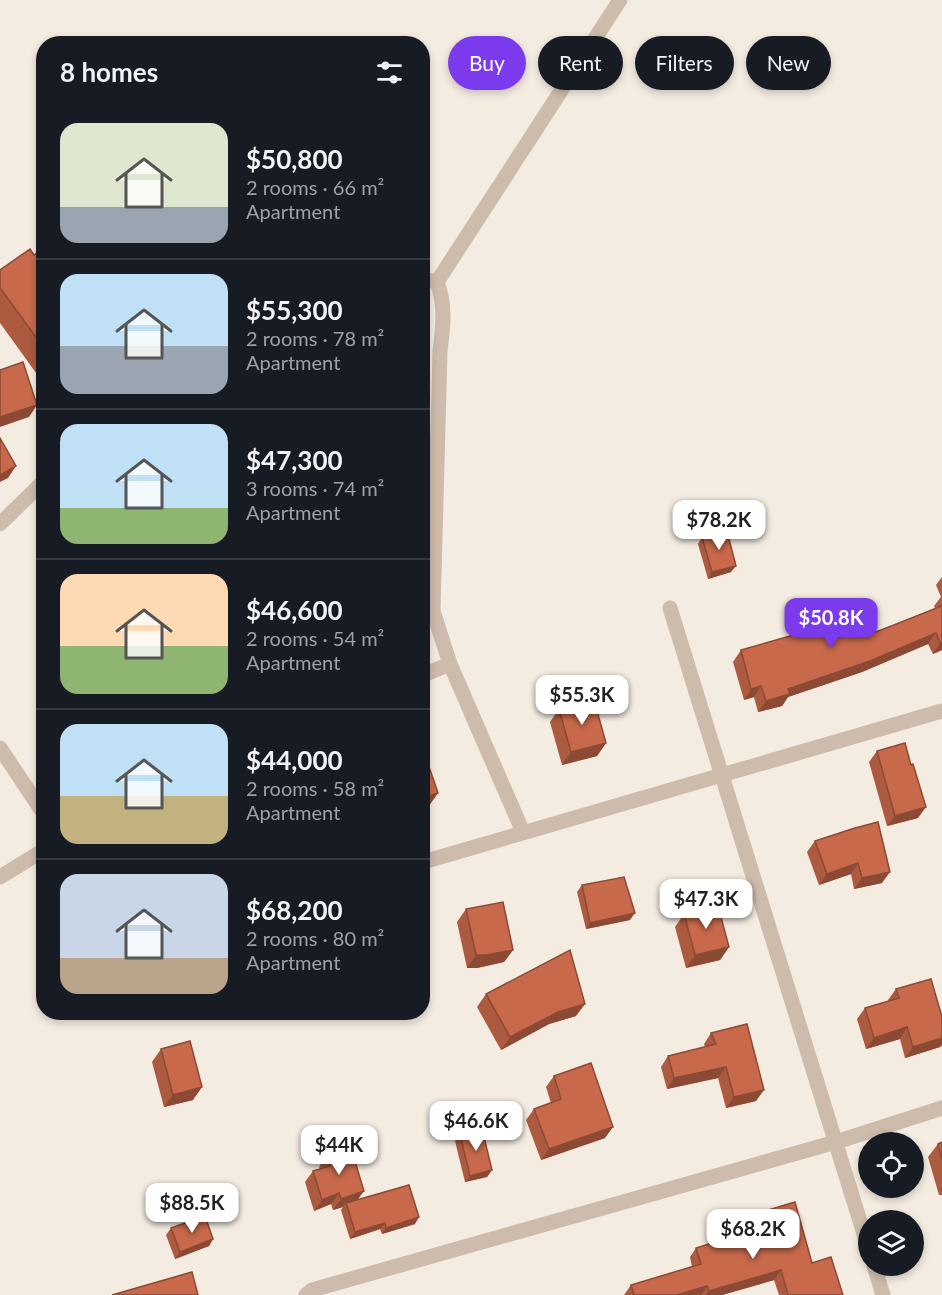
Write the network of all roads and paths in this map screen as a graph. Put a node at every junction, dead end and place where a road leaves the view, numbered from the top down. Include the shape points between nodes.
1 (620, 0) edge
2 (430, 281) edge
3 (36, 489) edge
4 (0, 524) edge
5 (670, 608) dead end
6 (450, 664) junction
7 (430, 672) edge
8 (942, 711) edge
9 (0, 748) edge
10 (722, 774) junction
11 (36, 802) edge
12 (523, 832) junction
13 (36, 855) edge
14 (430, 860) edge
15 (0, 877) edge
16 (942, 1108) edge
17 (836, 1142) junction
18 (858, 1214) edge
19 (877, 1276) edge
20 (310, 1293) edge
21 (883, 1295) edge

1 - 2 street
2 - 6 street via 443,299 444,316 433,611
3 - 4 street
5 - 10 street
6 - 7 street
6 - 12 street
8 - 10 street
9 - 11 street
10 - 12 street
10 - 17 street
12 - 14 street
13 - 15 street
16 - 17 street
17 - 18 street
17 - 20 street
19 - 21 street

